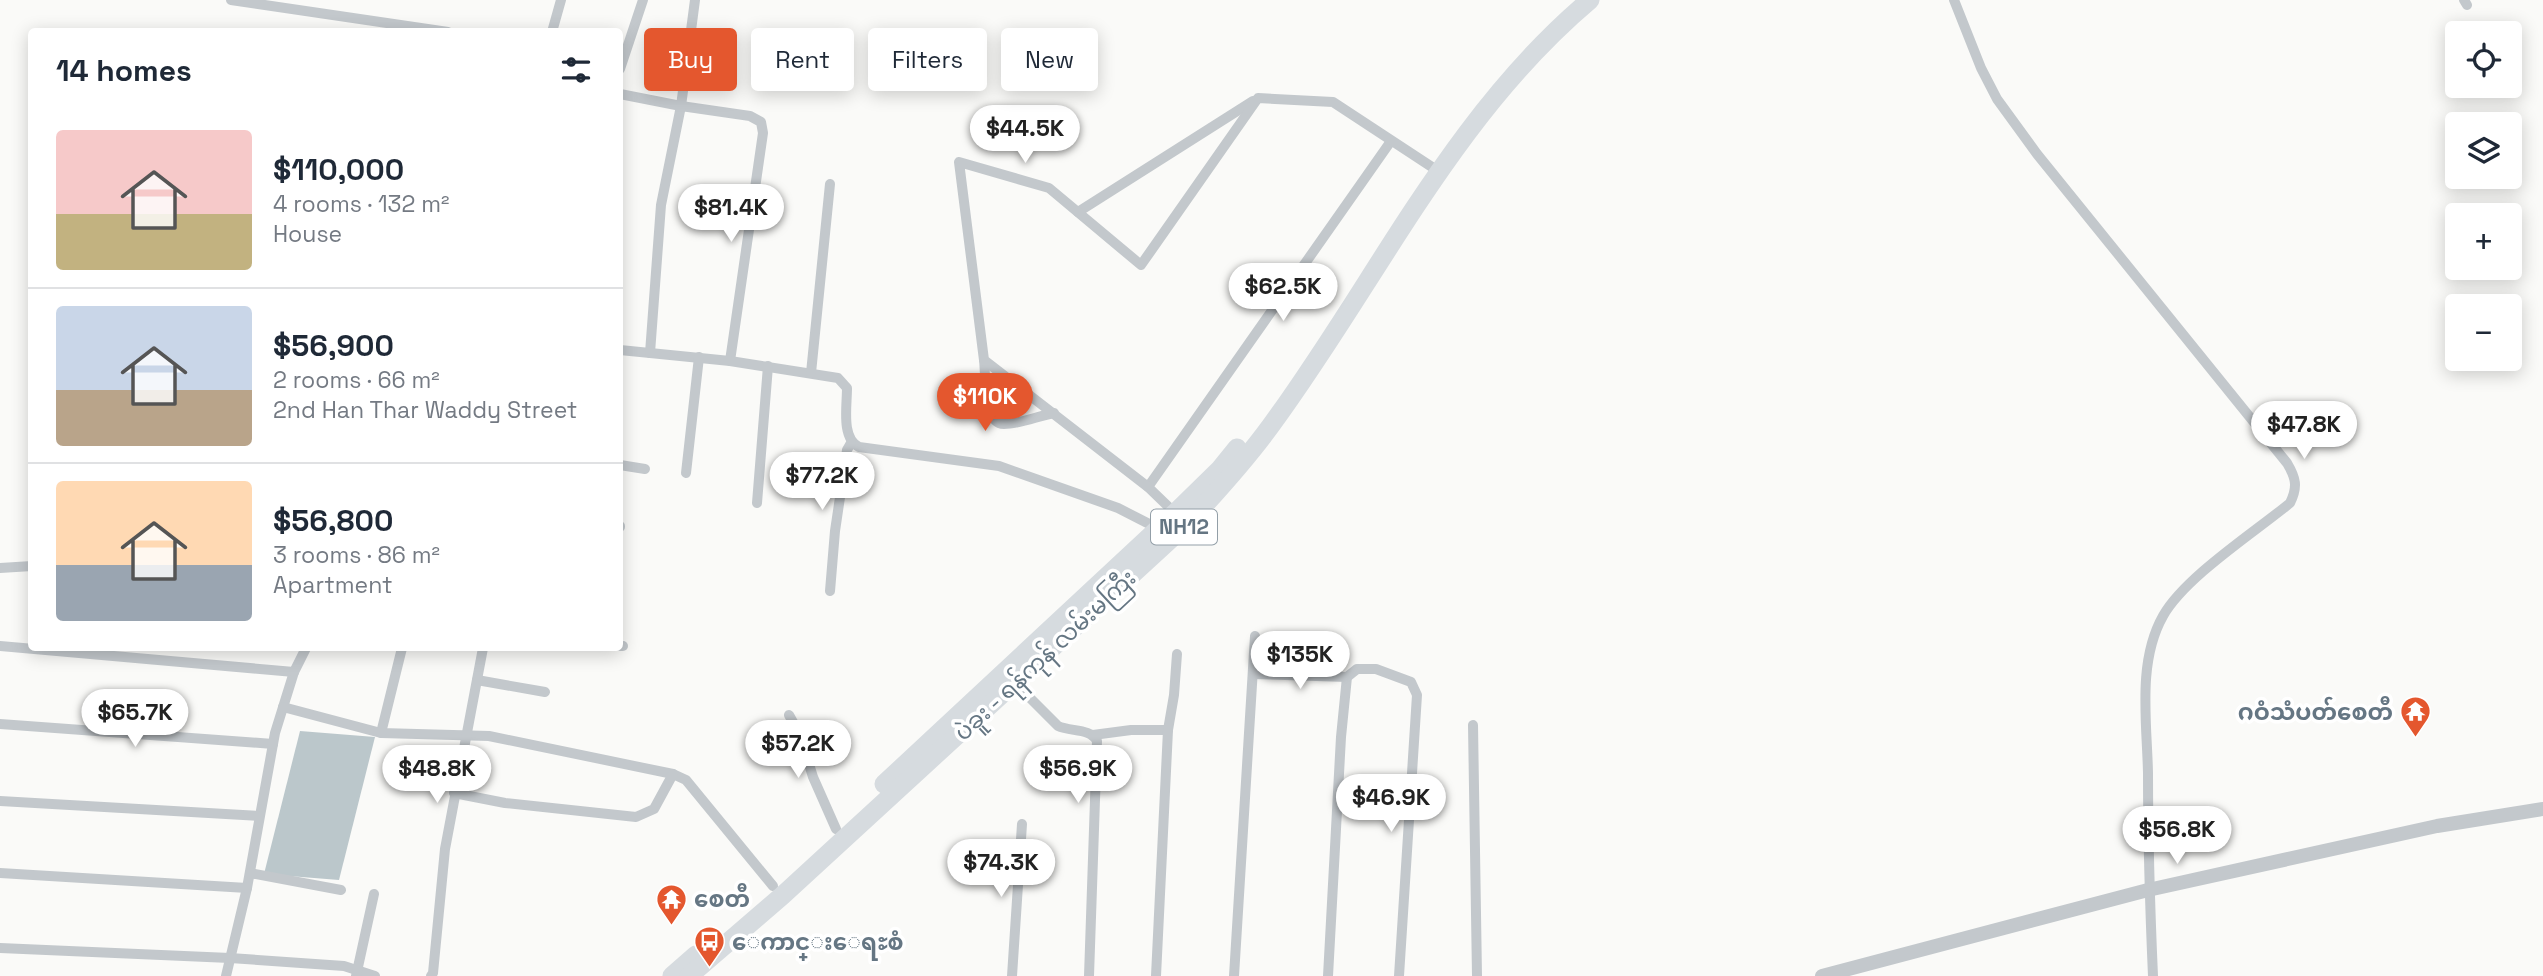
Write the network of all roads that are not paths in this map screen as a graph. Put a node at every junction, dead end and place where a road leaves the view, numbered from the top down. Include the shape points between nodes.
1 (231, 0) edge
2 (561, 0) edge
3 (643, 0) edge
4 (695, 0) edge
5 (1572, 0) edge
6 (1590, 0) edge
7 (1954, 0) edge
8 (421, 28) edge
9 (553, 28) edge
10 (623, 59) edge
11 (623, 95) edge
12 (1258, 97) junction
13 (681, 106) junction
14 (1391, 141) junction
15 (1433, 168) junction
16 (830, 184) dead end
17 (1077, 212) junction
18 (623, 350) edge
19 (650, 353) junction
20 (699, 357) junction
21 (730, 360) junction
22 (984, 360) junction
23 (768, 366) junction
24 (811, 373) junction
25 (1054, 413) junction
26 (851, 443) junction
27 (623, 465) edge
28 (645, 469) dead end
29 (686, 473) dead end
30 (1148, 487) junction
31 (757, 503) dead end
32 (1175, 513) junction
33 (1166, 533) junction
34 (28, 566) edge
35 (0, 568) edge
36 (830, 591) dead end
37 (1255, 636) dead end
38 (0, 646) edge
39 (28, 648) edge
40 (57, 651) edge
41 (304, 651) edge
42 (401, 651) edge
43 (482, 651) edge
44 (1177, 654) dead end
45 (294, 672) junction
46 (1253, 674) junction
47 (1347, 677) junction
48 (1009, 678) junction
49 (477, 680) junction
50 (545, 692) dead end
51 (284, 707) junction
52 (789, 715) dead end
53 (0, 724) edge
54 (1473, 725) dead end
55 (1168, 730) junction
56 (382, 733) junction
57 (1093, 735) junction
58 (468, 736) junction
59 (273, 744) junction
60 (673, 774) junction
61 (454, 793) junction
62 (0, 801) edge
63 (2543, 809) edge
64 (258, 816) junction
65 (1022, 824) dead end
66 (836, 829) junction
67 (0, 873) edge
68 (250, 873) junction
69 (773, 886) junction
70 (247, 888) junction
71 (341, 890) dead end
72 (2148, 890) junction
73 (374, 894) dead end
74 (0, 948) edge
75 (230, 958) junction
76 (357, 973) edge
77 (226, 976) edge
78 (375, 976) edge
79 (431, 976) edge
80 (672, 976) edge
81 (690, 976) edge
82 (1012, 976) edge
83 (1089, 976) edge
84 (1156, 976) edge
85 (1234, 976) edge
86 (1328, 976) edge
87 (1399, 976) edge
88 (1477, 976) edge
89 (1822, 976) edge
90 (2153, 976) edge

1 - 8 street
2 - 9 street
3 - 10 street
4 - 13 street
5 - 15 highway, ပဲခူး - ရန်ကုန် လမ်းမကြီး / NH12 via 1490,83
6 - 15 highway, ပဲခူး - ရန်ကုန် လမ်းမကြီး / NH12 via 1499,90
7 - 72 street via 1997,99 2036,154 2295,477 2290,503 2184,590 2164,615 2152,642 2147,680
11 - 13 street
12 - 14 street via 1333,102
12 - 17 street
12 - 17 street via 1142,265
13 - 19 street via 661,205
13 - 21 street via 750,116 761,122 764,133
14 - 15 street
14 - 30 street
15 - 32 highway, ပဲခူး - ရန်ကုန် လမ်းမကြီး / NH12 via 1263,416 1220,469
15 - 33 highway, ပဲခူး - ရန်ကုန် လမ်းမကြီး / NH12 via 1272,424 1230,478
16 - 24 street
17 - 22 street via 1049,188 959,162
18 - 19 street
19 - 20 street
20 - 21 street
20 - 29 street
21 - 23 street
22 - 25 street
22 - 25 street via 993,420 1002,425
23 - 24 street
23 - 31 street
24 - 26 street via 838,378 847,388
25 - 30 street
26 - 33 street via 999,466 1118,508
26 - 36 street
27 - 28 street
30 - 32 street
32 - 33 highway, ပဲခူး - ရန်ကုန် လမ်းမကြီး / NH12
33 - 48 highway, ပဲခူး - ရန်ကုန် လမ်းမကြီး / NH12
34 - 35 street
37 - 46 street
38 - 39 street
40 - 45 street
41 - 45 street
42 - 56 street
43 - 49 street
44 - 55 street
45 - 51 street
46 - 47 street
46 - 85 street
47 - 86 street
47 - 87 street via 1356,669 1376,669 1411,682 1417,695
48 - 57 street via 1058,726
48 - 66 highway, ပဲခူး - ရန်ကုန် လမ်းမကြီး / NH12
48 - 81 highway, ပဲခူး - ရန်ကုန် လမ်းမကြီး / NH12 via 783,895
49 - 50 street
49 - 58 street
51 - 56 street
51 - 59 street
52 - 66 street
53 - 59 street
54 - 88 street
55 - 57 street
55 - 84 street
56 - 58 street
57 - 83 street via 1097,741
58 - 60 street via 489,736
58 - 61 street
59 - 64 street
60 - 61 street via 654,809 636,817
60 - 69 street via 686,780
61 - 79 street
62 - 64 street
63 - 72 street via 2437,827
64 - 68 street
65 - 82 street
66 - 69 highway, ပဲခူး - ရန်ကုန် လမ်းမကြီး / NH12
67 - 70 street
68 - 70 street
68 - 71 street
69 - 80 highway, ပဲခူး - ရန်ကုန် လမ်းမကြီး / NH12
70 - 75 street
72 - 89 street
72 - 90 street
73 - 76 street
74 - 75 street
75 - 76 street via 344,966
75 - 77 street
76 - 78 street

